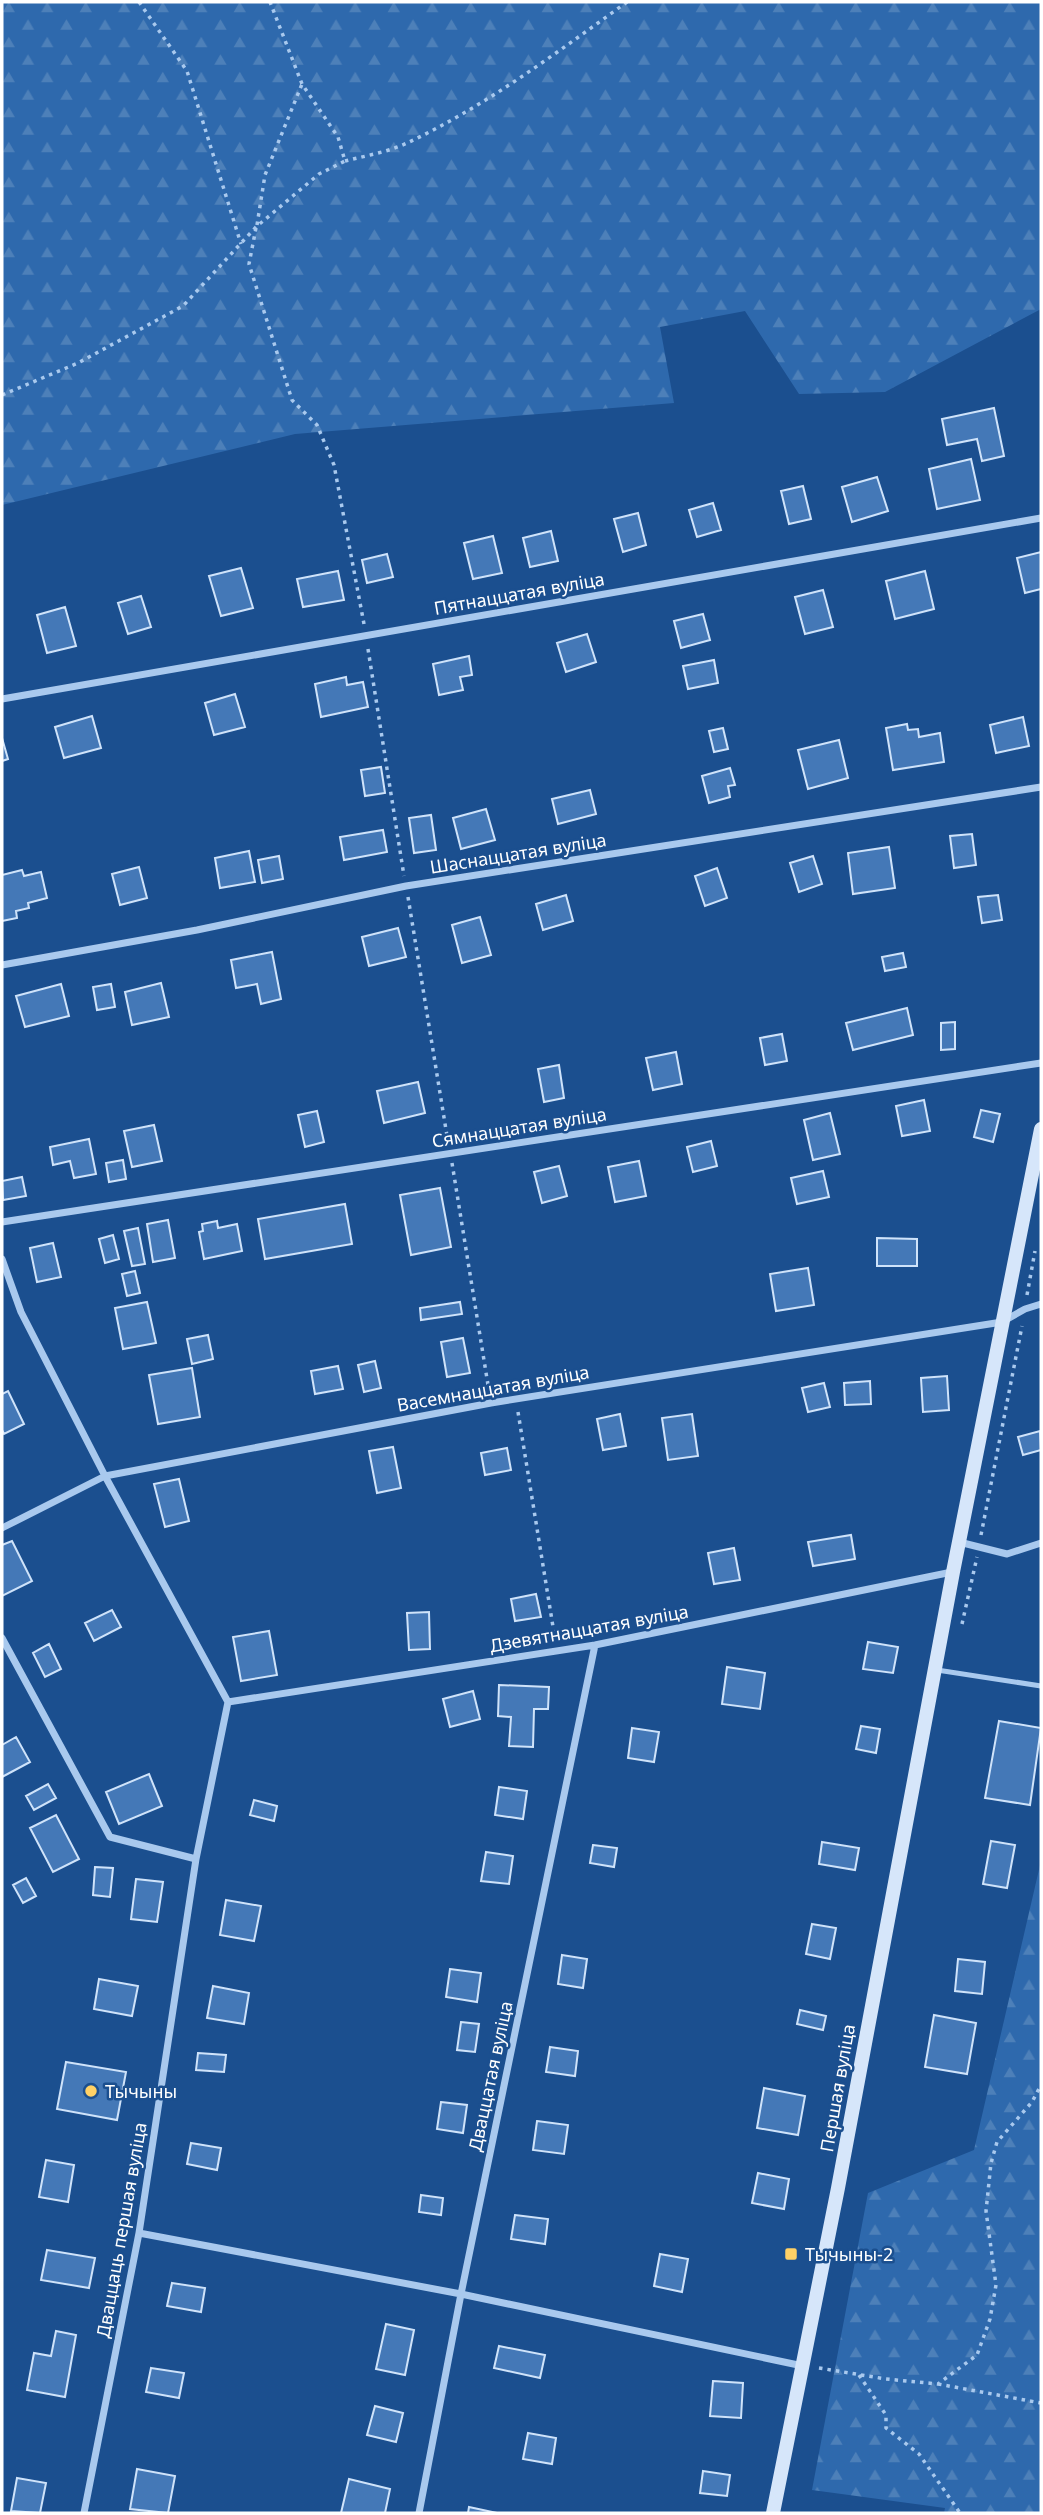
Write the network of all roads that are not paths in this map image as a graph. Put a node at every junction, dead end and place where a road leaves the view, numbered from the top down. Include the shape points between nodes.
1 (1041, 518) edge
2 (2, 699) edge
3 (1041, 787) edge
4 (2, 965) edge
5 (1041, 1063) edge
6 (1041, 1129) edge
7 (2, 1222) edge
8 (2, 1259) edge
9 (1041, 1304) edge
10 (1002, 1322) junction
11 (105, 1476) junction
12 (2, 1528) edge
13 (959, 1542) junction
14 (1041, 1543) edge
15 (953, 1572) junction
16 (2, 1638) edge
17 (595, 1645) junction
18 (934, 1669) junction
19 (1041, 1686) edge
20 (228, 1702) junction
21 (196, 1859) junction
22 (139, 2233) junction
23 (461, 2294) junction
24 (811, 2367) junction
25 (84, 2513) edge
26 (419, 2513) edge
27 (773, 2513) edge

1 - 2 street, Пятнаццатая вуліца
3 - 4 street, Шаснаццатая вуліца via 406,887
5 - 7 street, Сямнаццатая вуліца
6 - 10 main road, Першая вуліца
8 - 11 street via 21,1312
9 - 10 street, Васемнаццатая вуліца
10 - 11 street, Васемнаццатая вуліца via 491,1403
10 - 13 main road, Першая вуліца
11 - 12 street, Васемнаццатая вуліца
11 - 20 street
13 - 14 street via 1007,1554
13 - 15 main road, Першая вуліца
15 - 17 street, Дзевятнаццатая вуліца
15 - 18 main road, Першая вуліца
16 - 21 street via 110,1837
17 - 20 street, Дзевятнаццатая вуліца
17 - 23 street, Дваццатая вуліца
18 - 19 lane
18 - 24 main road, Першая вуліца
20 - 21 street, Дваццаць першая вуліца
21 - 22 street, Дваццаць першая вуліца
22 - 23 street
22 - 25 street, Дваццаць першая вуліца
23 - 24 street
23 - 26 street, Дваццатая вуліца
24 - 27 main road, Першая вуліца

